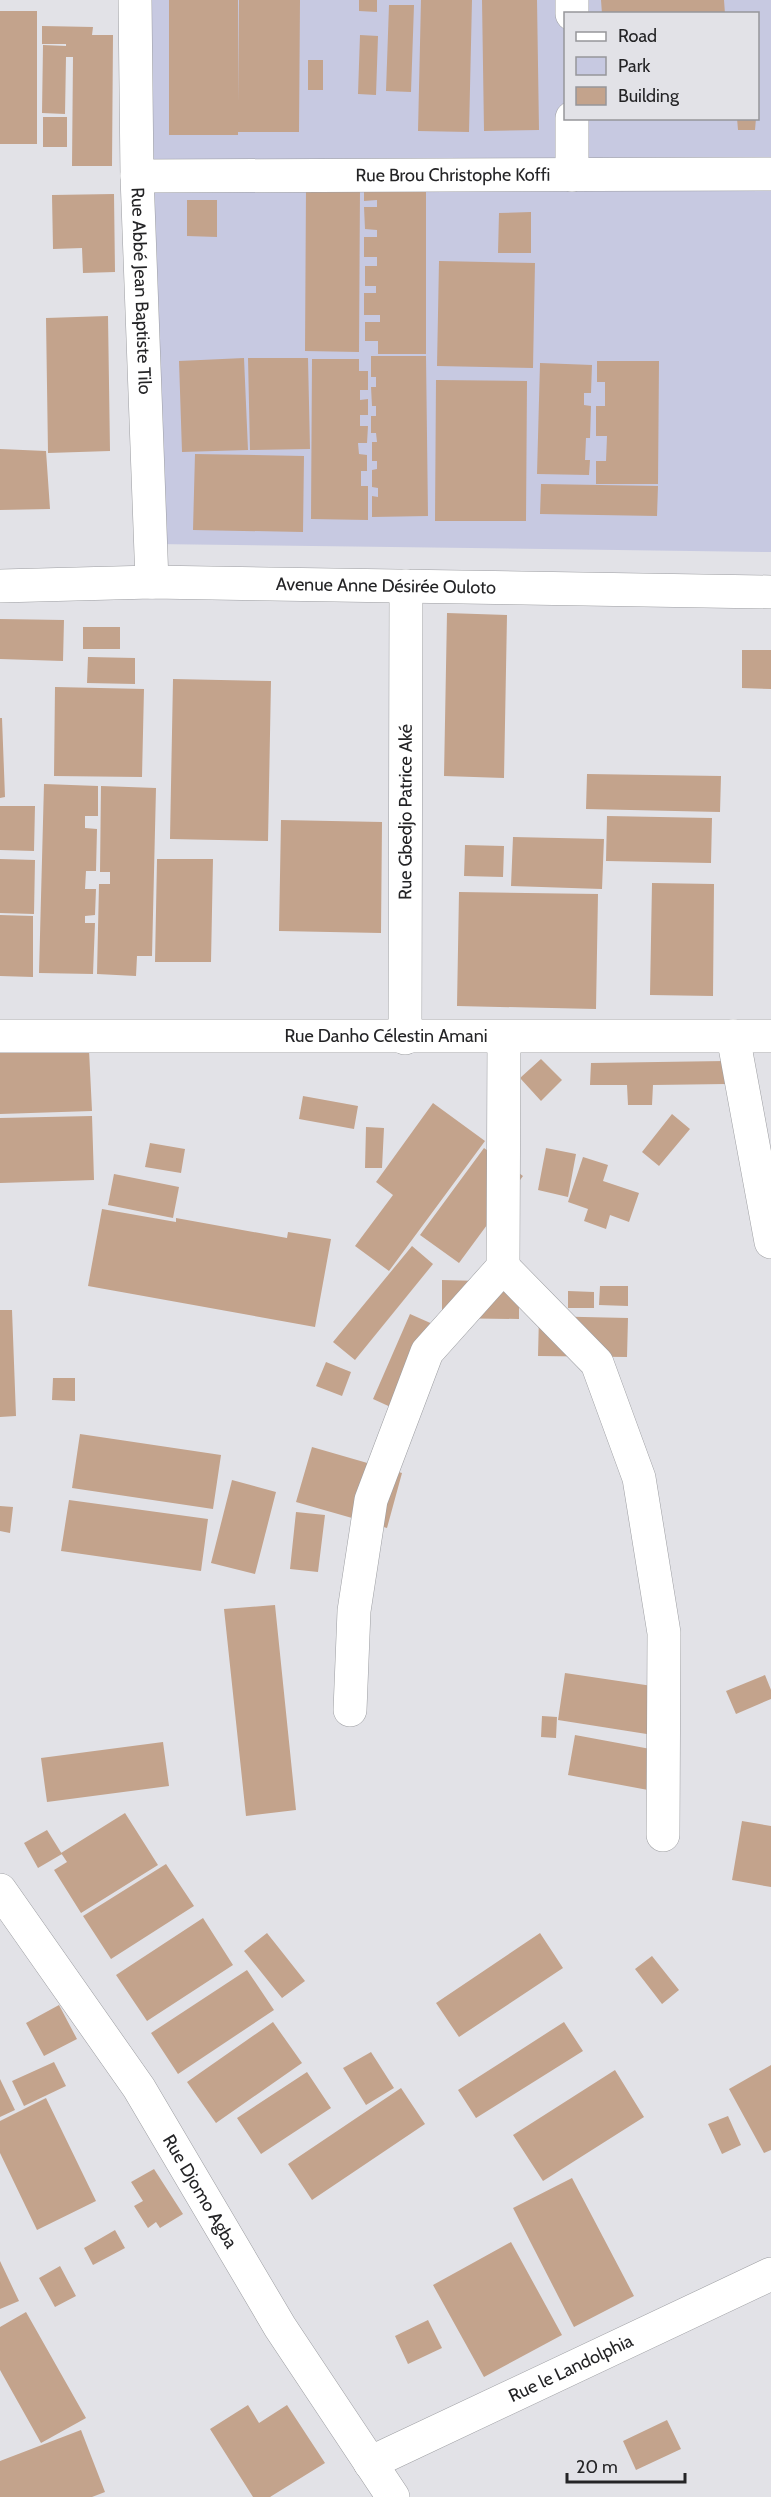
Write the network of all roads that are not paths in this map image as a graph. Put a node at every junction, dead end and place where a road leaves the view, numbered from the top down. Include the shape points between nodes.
1 (135, 0) edge
2 (572, 120) edge
3 (771, 174) edge
4 (572, 175) junction
5 (137, 176) junction
6 (152, 582) junction
7 (0, 586) edge
8 (406, 586) junction
9 (771, 592) edge
10 (0, 1036) edge
11 (733, 1036) junction
12 (771, 1036) edge
13 (504, 1037) junction
14 (405, 1038) junction
15 (771, 1242) edge
16 (503, 1267) junction
17 (350, 1710) dead end
18 (663, 1835) dead end
19 (0, 1890) edge
20 (771, 2274) edge
21 (370, 2463) junction
22 (393, 2497) edge

1 - 5 street, Rue Abbé Jean Baptiste Tilo
2 - 4 street
3 - 4 street, Rue Brou Christophe Koffi
4 - 5 street, Rue Brou Christophe Koffi
5 - 6 street, Rue Abbé Jean Baptiste Tilo
6 - 7 street, Avenue Anne Désirée Ouloto
6 - 8 street, Avenue Anne Désirée Ouloto
8 - 9 street, Avenue Anne Désirée Ouloto
8 - 14 street, Rue Gbedjo Patrice Aké
10 - 14 street, Rue Danho Célestin Amani
11 - 12 street, Rue Danho Célestin Amani
11 - 13 street, Rue Danho Célestin Amani
11 - 15 street
13 - 14 street, Rue Danho Célestin Amani
13 - 16 street
16 - 17 street via 427,1352 371,1500 354,1611
16 - 18 street via 597,1363 639,1478 664,1633
19 - 21 street, Rue Djomo Agba via 139,2088 280,2327
20 - 21 street, Rue le Landolphia
21 - 22 street, Rue Djomo Agba

